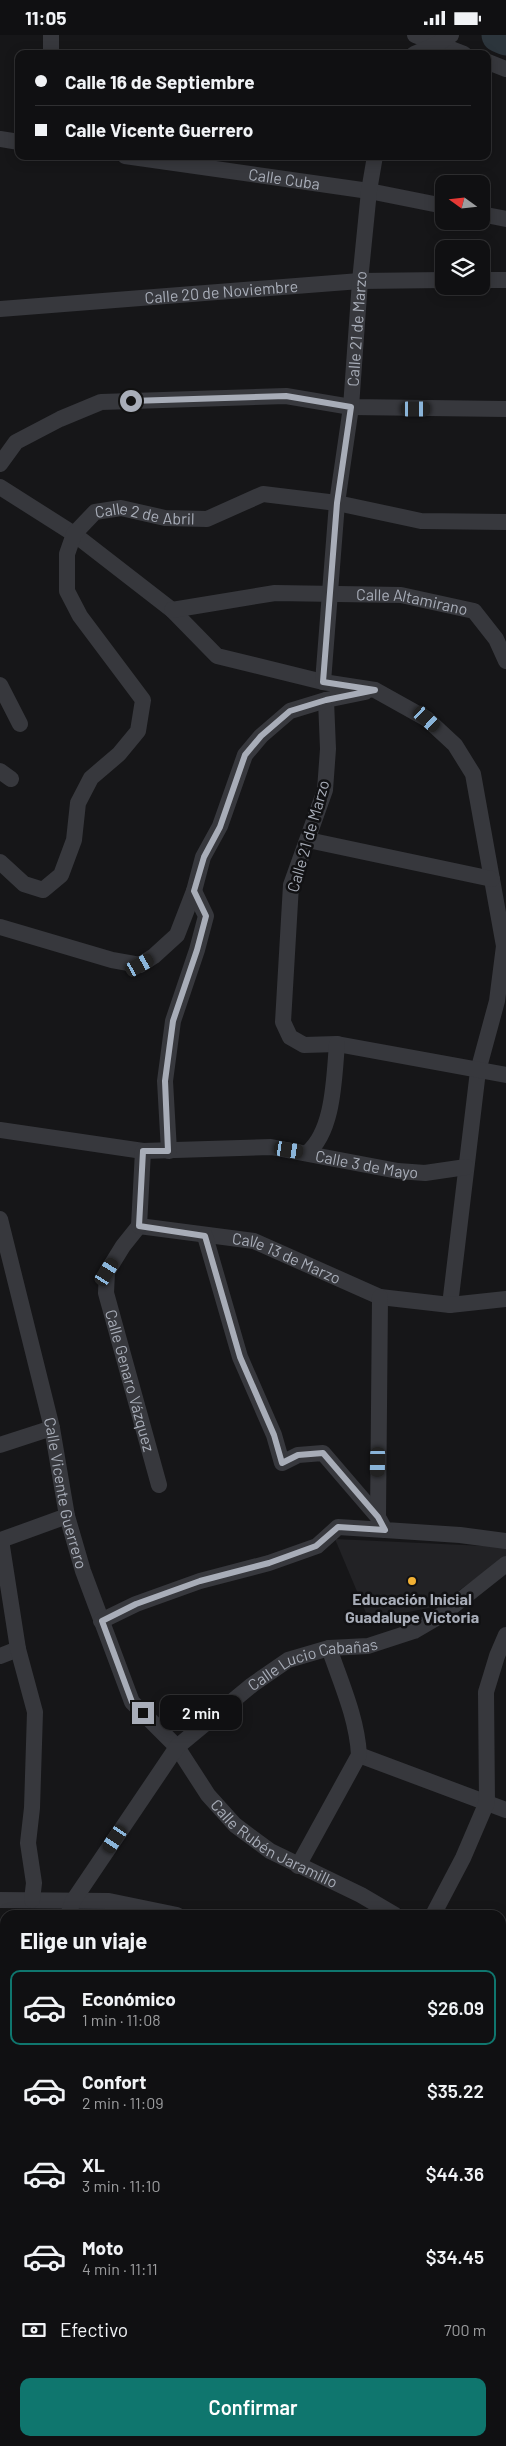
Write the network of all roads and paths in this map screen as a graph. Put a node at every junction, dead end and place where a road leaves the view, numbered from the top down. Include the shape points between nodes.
1 (51, 35) edge
2 (416, 35) edge
3 (444, 39) edge
4 (51, 50) edge
5 (422, 50) edge
6 (459, 50) edge
7 (491, 63) edge
8 (506, 69) edge
9 (0, 139) edge
10 (15, 141) edge
11 (153, 160) edge
12 (375, 160) edge
13 (369, 191) junction
14 (435, 204) edge
15 (490, 216) edge
16 (506, 219) edge
17 (435, 280) edge
18 (490, 280) edge
19 (506, 280) edge
20 (360, 281) junction
21 (0, 309) edge
22 (351, 407) junction
23 (506, 409) edge
24 (0, 463) edge
25 (0, 487) edge
26 (337, 503) junction
27 (506, 522) edge
28 (74, 534) junction
29 (328, 595) junction
30 (172, 610) junction
31 (506, 661) edge
32 (323, 682) junction
33 (0, 685) edge
34 (375, 690) junction
35 (326, 700) junction
36 (20, 724) dead end
37 (308, 840) junction
38 (0, 862) edge
39 (492, 879) junction
40 (194, 891) junction
41 (0, 927) edge
42 (336, 1044) junction
43 (478, 1071) junction
44 (506, 1075) edge
45 (0, 1129) edge
46 (143, 1151) junction
47 (168, 1151) junction
48 (308, 1153) junction
49 (466, 1167) junction
50 (0, 1219) edge
51 (139, 1226) junction
52 (205, 1236) junction
53 (380, 1297) junction
54 (506, 1299) edge
55 (450, 1305) junction
56 (52, 1428) junction
57 (0, 1445) edge
58 (159, 1485) dead end
59 (67, 1516) junction
60 (381, 1524) junction
61 (506, 1541) edge
62 (506, 1564) edge
63 (102, 1621) junction
64 (506, 1635) edge
65 (328, 1648) junction
66 (18, 1649) junction
67 (0, 1656) edge
68 (177, 1747) junction
69 (359, 1755) junction
70 (487, 1802) junction
71 (506, 1810) edge
72 (298, 1866) junction
73 (0, 1900) edge
74 (32, 1900) junction
75 (70, 1908) edge
76 (153, 1910) edge
77 (387, 1910) edge
78 (436, 1910) edge

1 - 4 street
2 - 3 street
3 - 5 street
3 - 6 street
7 - 8 street
9 - 10 street
11 - 13 street, Calle Cuba
12 - 13 street, Calle 21 de Marzo
13 - 14 street, Calle Cuba
13 - 20 street, Calle 21 de Marzo
15 - 16 street
17 - 20 street, Calle 20 de Noviembre
18 - 19 street
20 - 21 street, Calle 20 de Noviembre
20 - 22 street, Calle 21 de Marzo
22 - 23 street
22 - 24 street via 286,396 102,402 16,442
22 - 26 street, Calle 21 de Marzo
25 - 28 street
26 - 27 street, Calle 2 de Abril via 421,521
26 - 28 street, Calle 2 de Abril via 263,494 207,519 165,518 122,508 95,512
26 - 29 street, Calle 21 de Marzo
28 - 30 street
28 - 38 street, Calle 2 de Abril via 67,554 67,591 80,616 143,700 138,731 119,754 91,777 78,803 74,840 62,875 44,890 24,885
29 - 30 street, Calle Altamirano via 275,593
29 - 31 street, Calle Altamirano via 401,595 474,611 496,639
29 - 32 street, Calle 21 de Marzo
30 - 32 street via 217,656
32 - 34 street
33 - 36 street
34 - 35 street
34 - 39 street via 427,719 455,745 473,774
35 - 37 street, Calle 21 de Marzo via 328,749 324,790
35 - 40 street via 290,711 245,755 220,827 204,857
37 - 39 street
37 - 42 street, Calle 21 de Marzo via 291,885 283,1022 290,1037 304,1045
39 - 43 street via 504,946 497,1001
40 - 41 street via 177,935 154,957 140,965 112,960
40 - 47 street via 206,916 173,1021 165,1081
42 - 43 street
42 - 48 street via 332,1102 317,1145
43 - 44 street
43 - 49 street
45 - 46 street, Calle 3 de Mayo
46 - 47 street, Calle 3 de Mayo
46 - 51 street
47 - 48 street, Calle 3 de Mayo via 271,1147
48 - 49 street, Calle 3 de Mayo via 398,1171 425,1173
49 - 55 street
50 - 56 street, Calle Vicente Guerrero
51 - 52 street, Calle 13 de Marzo
51 - 58 street, Calle Genaro Vázquez via 122,1246 107,1272 106,1293
52 - 53 street, Calle 13 de Marzo via 254,1241
52 - 60 street via 240,1357 274,1435 282,1463 298,1455 323,1453
53 - 55 street, Calle 13 de Marzo
53 - 60 street
54 - 55 street, Calle 13 de Marzo
56 - 57 street
56 - 59 street, Calle Vicente Guerrero
59 - 63 street, Calle Vicente Guerrero
59 - 66 street via 1,1540
60 - 61 street
60 - 63 street via 338,1527 316,1546 269,1563 200,1581 136,1604
62 - 65 street, Calle Lucio Cabañas via 443,1613 414,1631 368,1646
63 - 68 street, Calle Vicente Guerrero via 132,1702
64 - 70 street via 486,1692
65 - 68 street, Calle Lucio Cabañas via 288,1660 252,1685
65 - 69 street via 348,1700
66 - 67 street
66 - 74 street via 35,1712 28,1843 34,1883
68 - 72 street, Calle Rubén Jaramillo via 208,1795 236,1825 270,1851
68 - 75 street, Calle Lucio Cabañas
69 - 70 street
69 - 72 street
70 - 71 street
70 - 78 street
72 - 77 street, Calle Rubén Jaramillo
73 - 74 street
74 - 75 street
75 - 76 street via 109,1901

